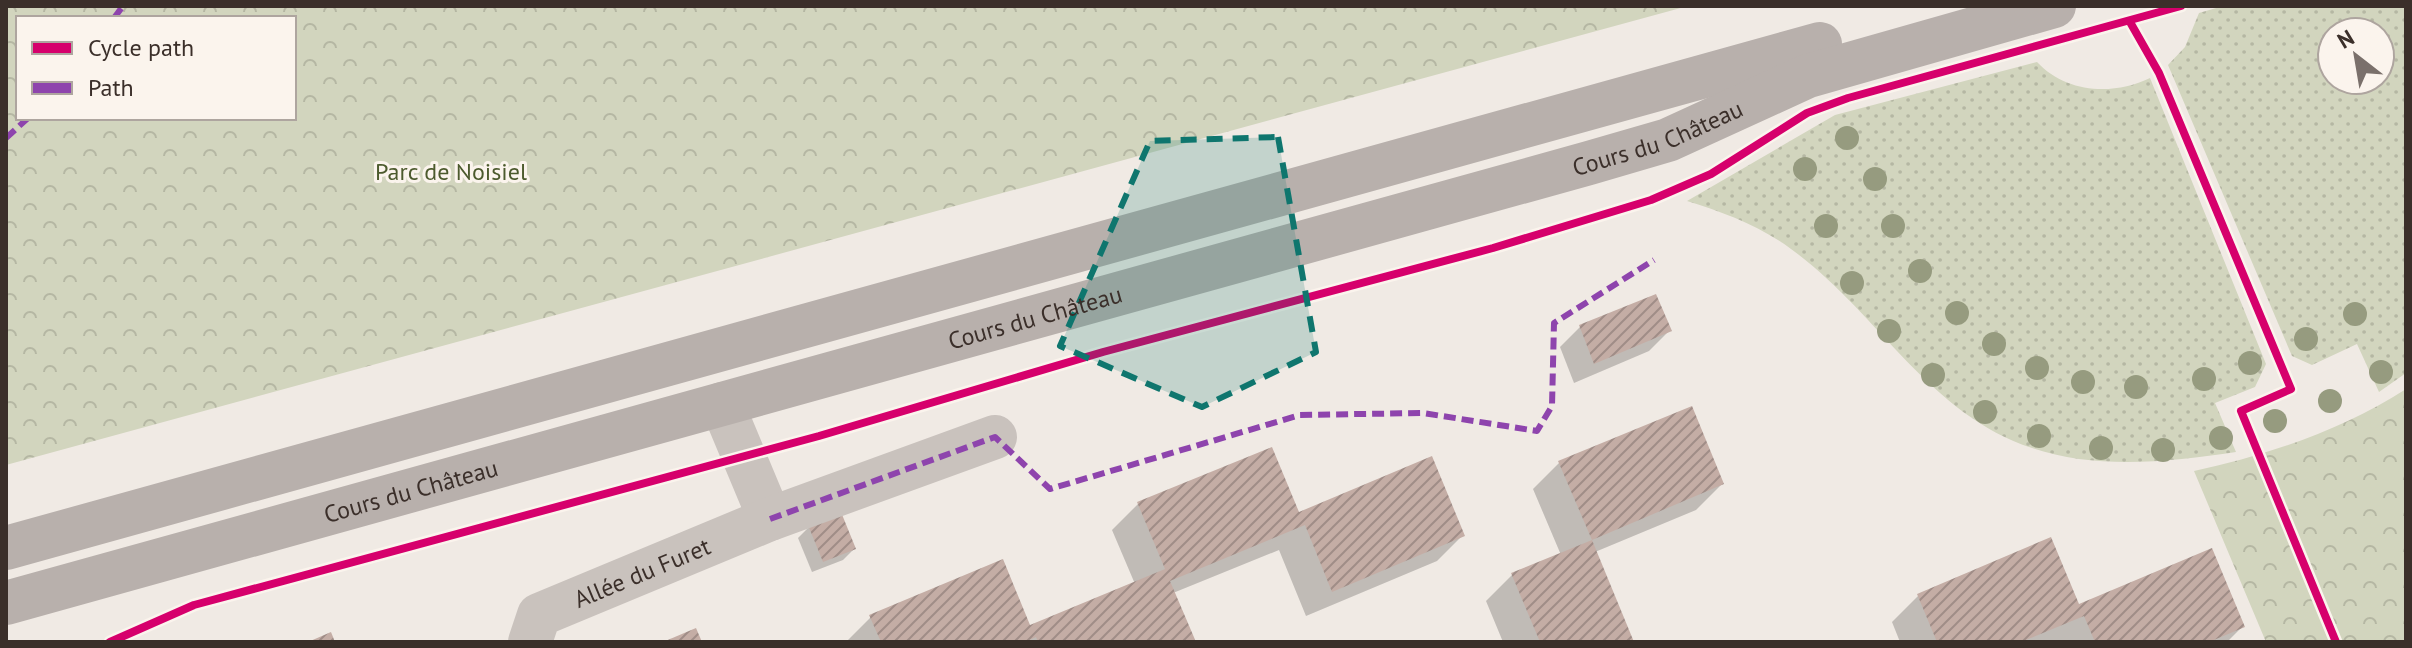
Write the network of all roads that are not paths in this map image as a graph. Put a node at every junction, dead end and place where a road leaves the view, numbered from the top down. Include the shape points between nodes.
1 (1961, 6) edge
2 (2054, 6) edge
3 (722, 404) junction
4 (995, 437) dead end
5 (770, 519) junction
6 (6, 548) edge
7 (6, 603) edge
8 (530, 642) edge

1 - 6 main road, Cours du Château
2 - 3 main road, Cours du Château via 1808,76 1668,140
3 - 5 street
3 - 7 main road, Cours du Château
4 - 5 street, Allée du Furet
5 - 8 street, Allée du Furet via 539,615

